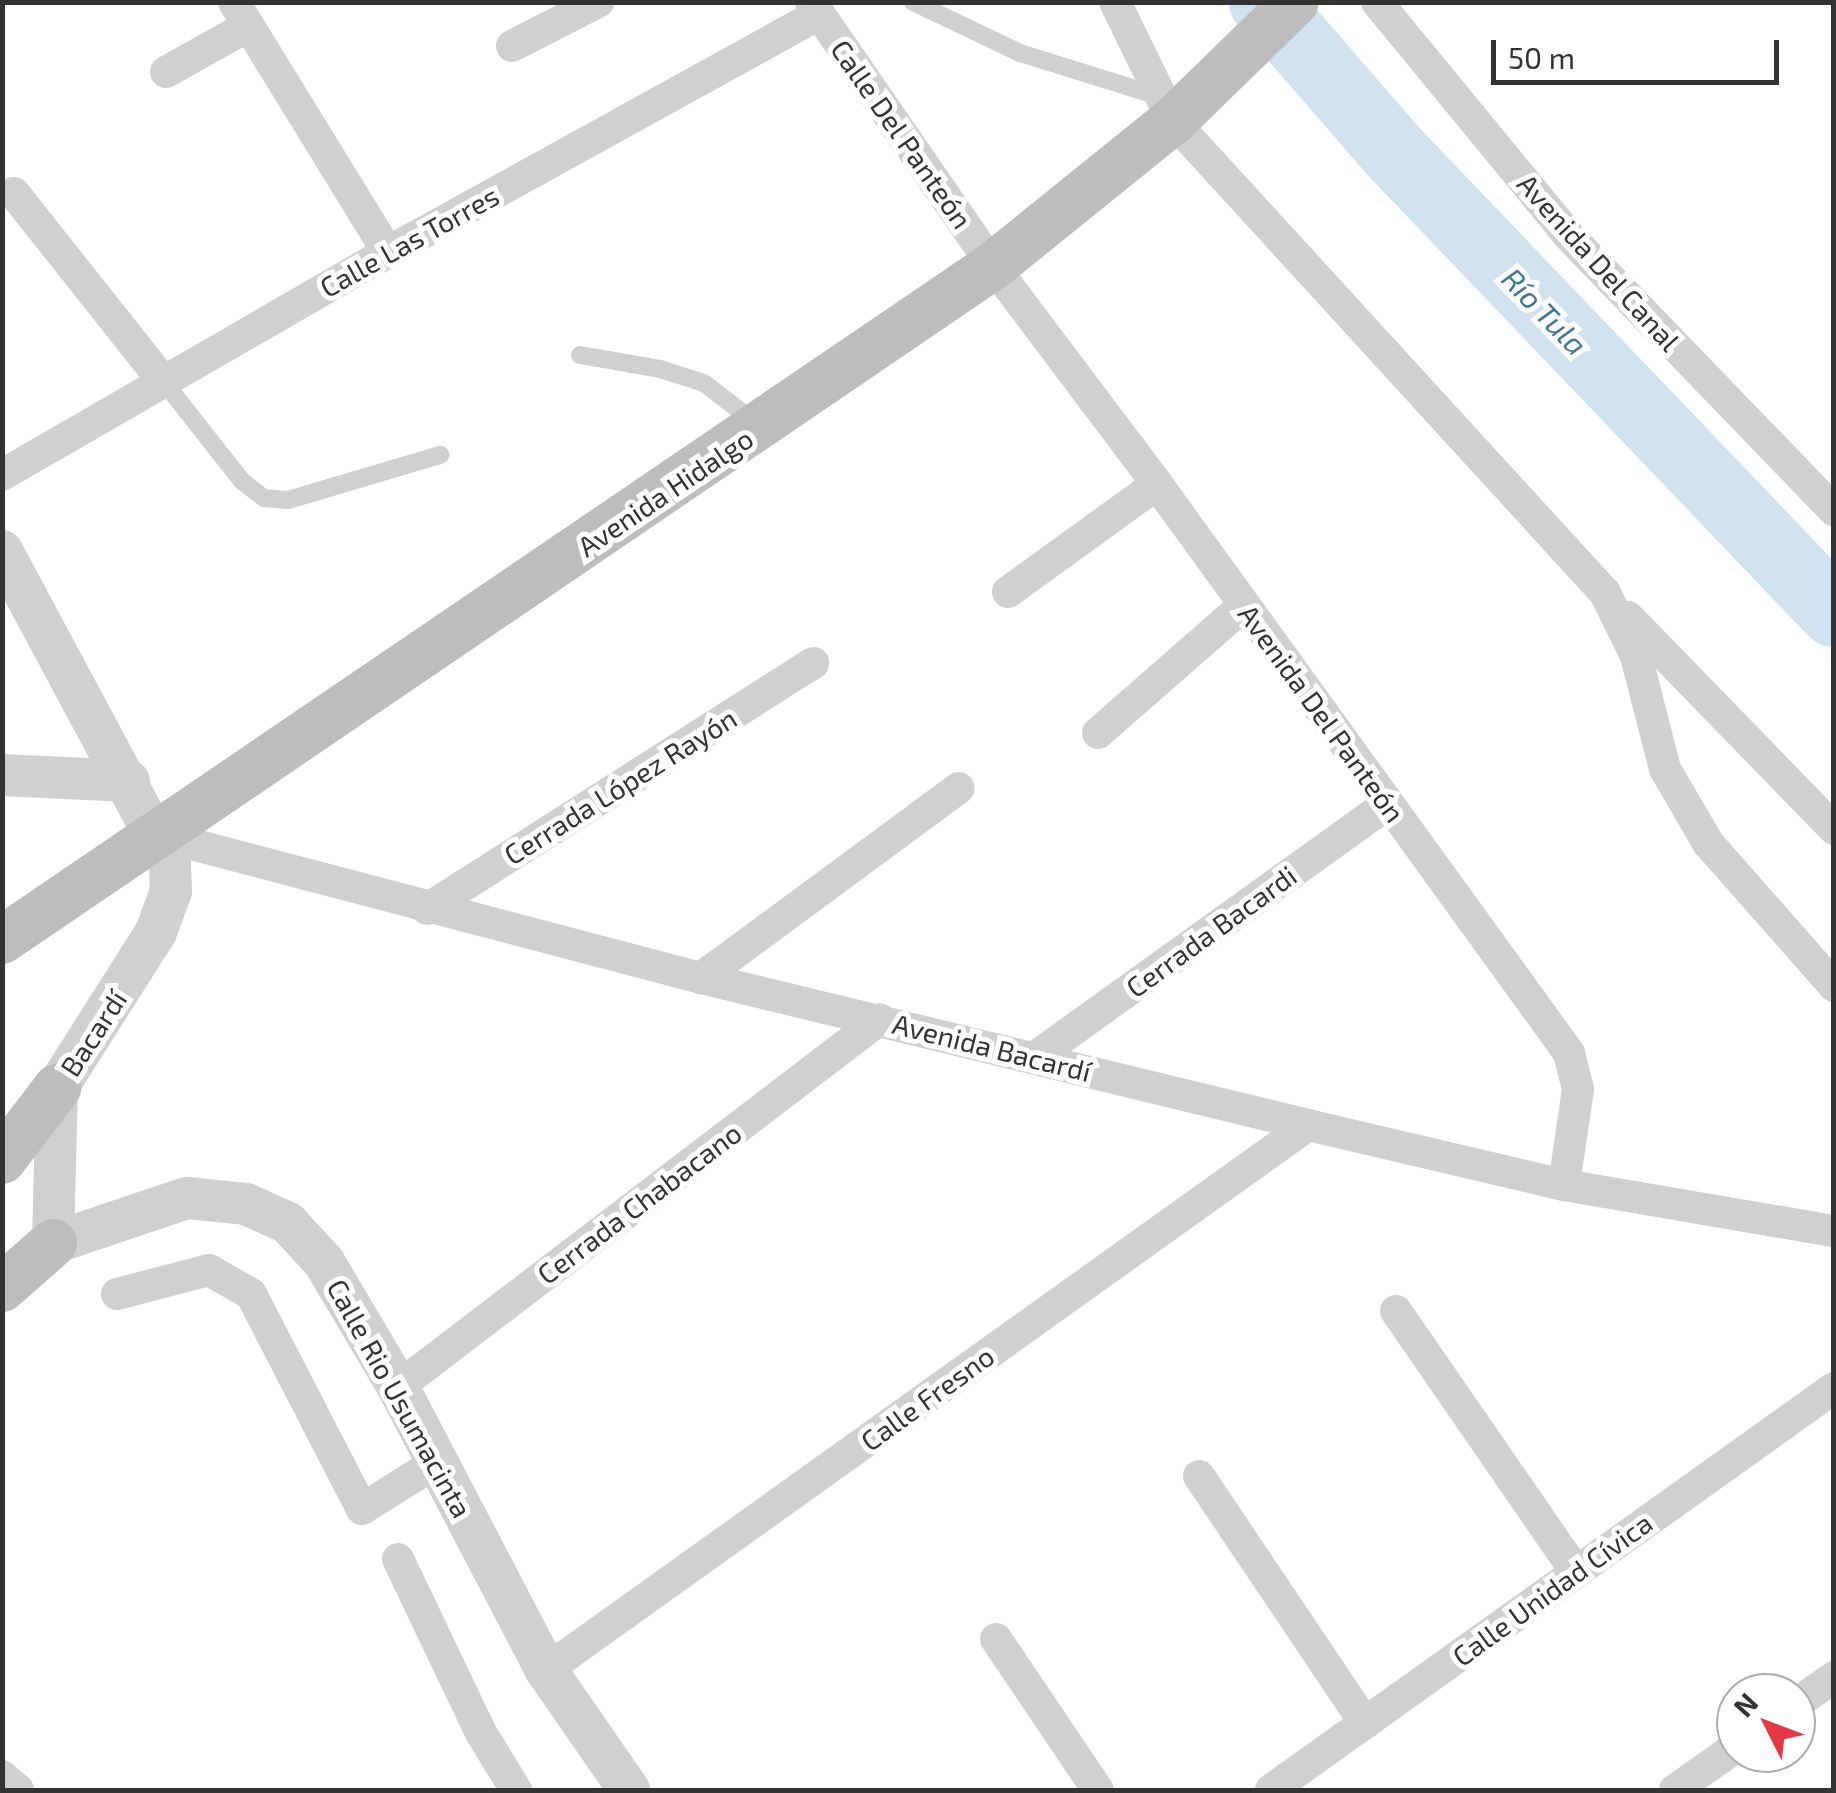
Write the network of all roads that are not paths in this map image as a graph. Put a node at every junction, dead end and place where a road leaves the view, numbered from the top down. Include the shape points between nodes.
1 (598, 2) edge
2 (913, 2) edge
3 (1115, 2) edge
4 (1295, 2) edge
5 (1376, 2) edge
6 (823, 6) edge
7 (241, 14) edge
8 (512, 46) dead end
9 (166, 72) dead end
10 (1180, 103) junction
11 (14, 193) dead end
12 (388, 252) junction
13 (993, 266) junction
14 (580, 355) dead end
15 (164, 382) junction
16 (761, 428) junction
17 (440, 455) dead end
18 (2, 475) edge
19 (1157, 484) junction
20 (1834, 510) edge
21 (2, 551) edge
22 (1008, 592) dead end
23 (1605, 593) junction
24 (1244, 605) junction
25 (813, 664) dead end
26 (1098, 733) dead end
27 (2, 775) edge
28 (129, 781) junction
29 (959, 788) dead end
30 (1387, 804) junction
31 (1834, 829) edge
32 (157, 835) junction
33 (427, 909) junction
34 (2, 940) edge
35 (701, 978) junction
36 (1834, 986) edge
37 (880, 1019) junction
38 (1034, 1058) junction
39 (56, 1088) junction
40 (1308, 1125) junction
41 (2, 1160) edge
42 (1564, 1185) junction
43 (1834, 1231) edge
44 (53, 1243) junction
45 (2, 1288) edge
46 (116, 1294) dead end
47 (1396, 1311) dead end
48 (398, 1387) junction
49 (1834, 1388) edge
50 (437, 1462) junction
51 (1199, 1476) dead end
52 (398, 1559) dead end
53 (1576, 1572) junction
54 (996, 1639) dead end
55 (546, 1670) junction
56 (1366, 1723) junction
57 (1716, 1772) edge
58 (2, 1776) edge
59 (18, 1790) edge
60 (516, 1790) edge
61 (629, 1790) edge
62 (1098, 1790) edge
63 (1272, 1790) edge
64 (1675, 1790) edge

1 - 8 street
2 - 10 lane via 1020,53
3 - 10 street
4 - 10 main road, Avenida Hidalgo
5 - 20 street, Avenida Del Canal via 1570,237
6 - 12 street, Calle Las Torres
6 - 13 street, Calle Del Panteón
7 - 9 street
7 - 12 street
10 - 13 main road, Avenida Hidalgo
10 - 23 street
11 - 15 street
12 - 15 street, Calle Las Torres
13 - 16 main road, Avenida Hidalgo
13 - 19 street, Avenida Del Panteón
14 - 16 lane via 704,383
15 - 17 lane via 242,482 264,498 288,500
15 - 18 street, Calle Las Torres
16 - 32 main road, Avenida Hidalgo
19 - 22 street
19 - 24 street, Avenida Del Panteón
21 - 28 street, Bacardí
23 - 31 street
23 - 36 street via 1636,656 1665,769 1708,843
24 - 26 street
24 - 30 street, Avenida Del Panteón
25 - 33 street, Cerrada López Rayón
27 - 28 street
28 - 32 street, Bacardí
29 - 35 street
30 - 38 street, Cerrada Bacardi
30 - 42 street, Avenida Del Panteón via 1569,1052 1578,1089
32 - 33 street, Avenida Bacardí
32 - 34 main road, Avenida Hidalgo
32 - 39 street, Bacardí via 170,864 171,891 156,932
33 - 35 street, Avenida Bacardí
35 - 37 street, Avenida Bacardí
37 - 38 street, Avenida Bacardí
37 - 48 street, Cerrada Chabacano
38 - 40 street, Avenida Bacardí
39 - 41 main road
39 - 44 street, Bacardí
40 - 42 street, Avenida Bacardí
40 - 55 street, Calle Fresno
42 - 43 street, Avenida Bacardí
44 - 45 main road
44 - 48 street, Calle Rio Usumacinta via 188,1198 246,1204 288,1223 324,1262
46 - 50 street via 208,1270 251,1294 362,1509
47 - 53 street
48 - 50 street, Calle Rio Usumacinta
49 - 53 street, Calle Unidad Cívica
50 - 55 street, Calle Rio Usumacinta
51 - 56 street
52 - 60 street via 481,1733
53 - 56 street, Calle Unidad Cívica
54 - 62 street
55 - 61 street, Calle Rio Usumacinta
56 - 63 street, Calle Unidad Cívica
57 - 64 street
58 - 59 street

